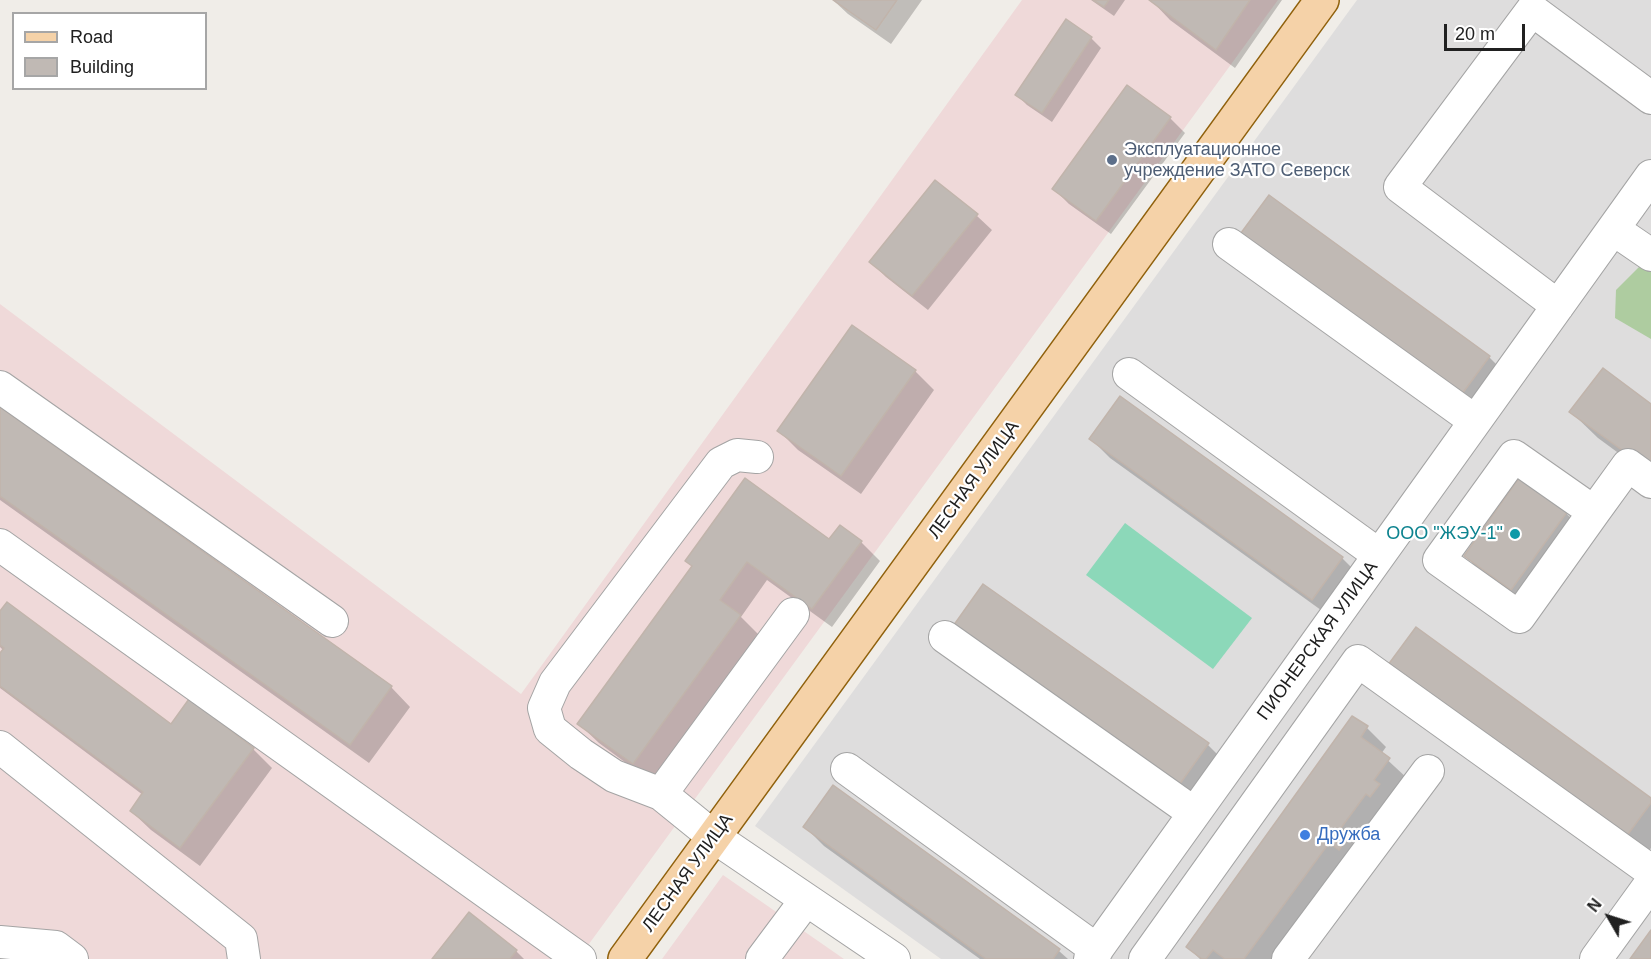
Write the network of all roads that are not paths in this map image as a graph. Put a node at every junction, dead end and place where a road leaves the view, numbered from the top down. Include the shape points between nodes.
1 (1322, 0) edge
2 (1651, 98) edge
3 (1651, 176) edge
4 (1613, 229) junction
5 (1229, 244) dead end
6 (1651, 255) edge
7 (1558, 306) junction
8 (1129, 374) dead end
9 (0, 387) edge
10 (1475, 421) junction
11 (757, 458) dead end
12 (1651, 482) edge
13 (1594, 512) junction
14 (0, 544) edge
15 (1379, 555) junction
16 (794, 614) dead end
17 (332, 621) dead end
18 (945, 637) dead end
19 (0, 747) edge
20 (847, 769) dead end
21 (1428, 771) dead end
22 (662, 794) junction
23 (1194, 813) junction
24 (714, 837) junction
25 (1651, 871) edge
26 (1651, 883) edge
27 (806, 900) junction
28 (0, 942) edge
29 (1096, 955) edge
30 (72, 959) edge
31 (244, 959) edge
32 (580, 959) edge
33 (625, 959) edge
34 (762, 959) edge
35 (894, 959) edge
36 (1145, 959) edge
37 (1288, 959) edge
38 (1596, 959) edge

1 - 24 main road, ЛЕСНАЯ УЛИЦА
2 - 7 street via 1533,10 1400,187
3 - 4 street, ПИОНЕРСКАЯ УЛИЦА
4 - 6 street
4 - 7 street, ПИОНЕРСКАЯ УЛИЦА
5 - 10 street
7 - 10 street, ПИОНЕРСКАЯ УЛИЦА
8 - 15 street
9 - 17 street
10 - 15 street, ПИОНЕРСКАЯ УЛИЦА
11 - 22 street via 737,455 721,463 555,683 544,708 550,729 581,754 614,776
12 - 13 street via 1628,465
13 - 13 street via 1514,456 1439,560 1519,617
14 - 32 street
15 - 23 street, ПИОНЕРСКАЯ УЛИЦА
16 - 22 street
18 - 23 street
19 - 31 street via 241,939
20 - 29 street
21 - 37 street
22 - 24 street
23 - 29 street, ПИОНЕРСКАЯ УЛИЦА
24 - 27 street
24 - 33 main road, ЛЕСНАЯ УЛИЦА
25 - 36 street via 1358,661
26 - 38 street
27 - 34 street
27 - 35 street
28 - 30 street via 56,947

